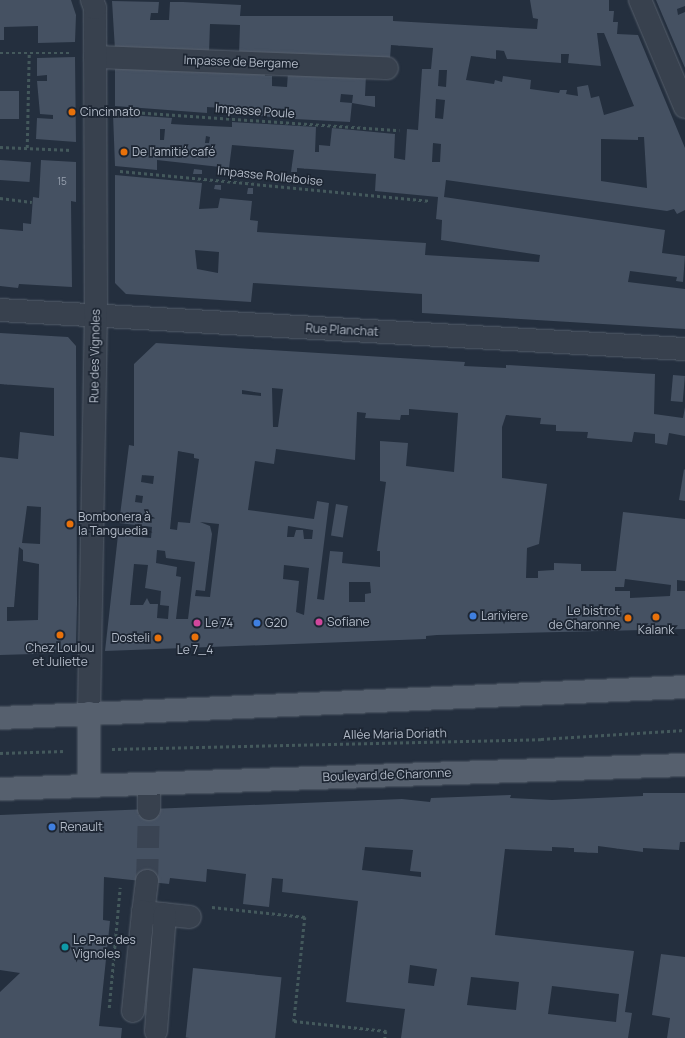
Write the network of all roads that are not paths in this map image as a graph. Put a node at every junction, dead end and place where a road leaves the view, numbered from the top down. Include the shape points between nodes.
1 (92, 0) edge
2 (640, 0) edge
3 (85, 55) junction
4 (387, 68) dead end
5 (685, 107) edge
6 (0, 310) edge
7 (96, 315) junction
8 (685, 349) edge
9 (685, 687) edge
10 (89, 713) junction
11 (0, 718) edge
12 (685, 765) edge
13 (149, 784) junction
14 (89, 786) junction
15 (0, 789) edge
16 (149, 809) tunnel mouth
17 (147, 881) tunnel mouth
18 (143, 912) junction
19 (198, 912) road end
20 (165, 914) junction
21 (133, 1011) dead end
22 (156, 1031) dead end

1 - 3 street, Rue des Vignoles
2 - 5 street
3 - 4 street, Impasse de Bergame
3 - 7 street, Rue des Vignoles
6 - 7 street, Rue Planchat
7 - 8 street, Rue Planchat
7 - 10 street, Rue des Vignoles
9 - 10 main road
10 - 11 main road
10 - 14 main road
12 - 13 main road, Boulevard de Charonne
13 - 14 main road, Boulevard de Charonne
13 - 16 street
14 - 15 main road, Boulevard de Charonne
17 - 18 street
18 - 20 street
18 - 21 street
19 - 20 street
20 - 22 street

